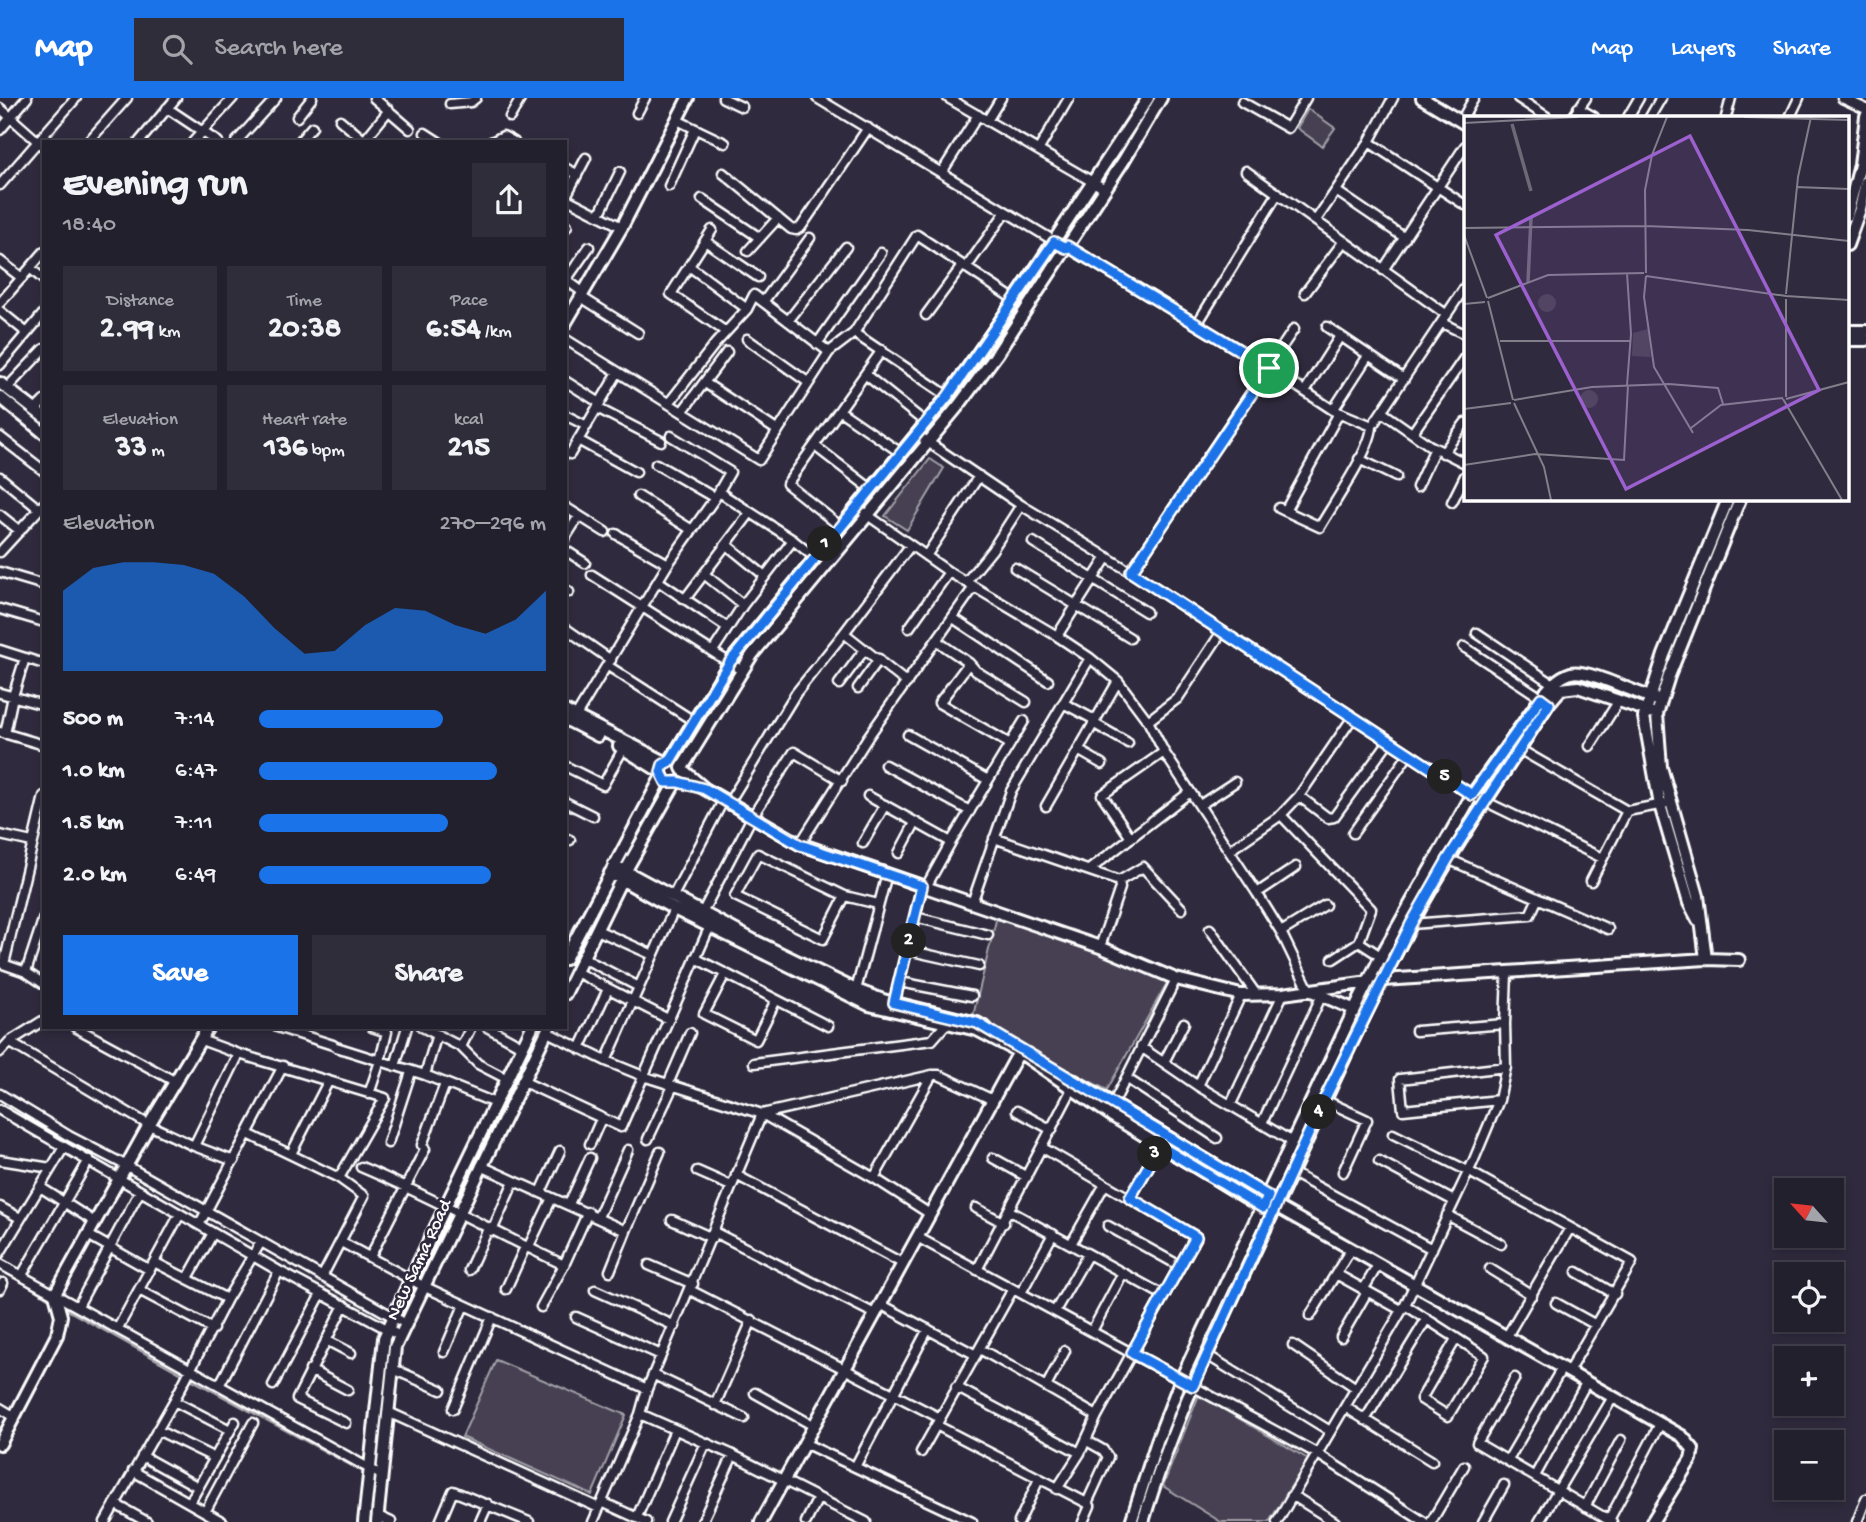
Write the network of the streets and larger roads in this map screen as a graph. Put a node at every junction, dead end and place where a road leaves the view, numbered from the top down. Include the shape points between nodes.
1 (27, 98) edge
2 (76, 98) edge
3 (127, 98) edge
4 (176, 98) edge
5 (233, 98) edge
6 (276, 98) edge
7 (312, 98) edge
8 (374, 98) edge
9 (476, 98) edge
10 (521, 98) edge
11 (645, 98) edge
12 (688, 98) edge
13 (723, 98) edge
14 (817, 98) edge
15 (949, 98) edge
16 (1001, 98) edge
17 (1069, 98) edge
18 (1148, 98) edge
19 (1161, 98) edge
20 (1306, 98) edge
21 (1394, 98) edge
22 (1422, 98) edge
23 (1474, 98) edge
24 (1518, 98) edge
25 (1639, 98) edge
26 (1661, 98) edge
27 (1731, 98) edge
28 (1799, 98) edge
29 (1842, 98) edge
30 (1242, 102) dead end
31 (1580, 102) edge
32 (450, 104) dead end
33 (742, 107) dead end
34 (0, 108) edge
35 (167, 108) junction
36 (1866, 109) edge
37 (388, 110) junction
38 (637, 113) dead end
39 (978, 115) junction
40 (1466, 116) edge
41 (1545, 116) edge
42 (1593, 116) edge
43 (1629, 116) edge
44 (1651, 116) edge
45 (1726, 116) edge
46 (1790, 116) edge
47 (1866, 116) edge
48 (10, 117) junction
49 (297, 117) dead end
50 (510, 117) dead end
51 (340, 120) dead end
52 (677, 120) junction
53 (987, 121) junction
54 (1463, 122) edge
55 (312, 127) dead end
56 (868, 128) junction
57 (410, 129) dead end
58 (695, 129) junction
59 (0, 130) edge
60 (202, 132) junction
61 (425, 133) dead end
62 (44, 140) edge
63 (90, 140) edge
64 (141, 140) edge
65 (195, 140) edge
66 (215, 140) edge
67 (238, 140) edge
68 (301, 140) edge
69 (363, 140) edge
70 (365, 140) edge
71 (436, 140) edge
72 (1369, 142) junction
73 (725, 143) dead end
74 (41, 144) edge
75 (1464, 148) edge
76 (1039, 149) junction
77 (586, 158) dead end
78 (1863, 168) edge
79 (567, 169) edge
80 (1246, 171) dead end
81 (620, 172) dead end
82 (943, 172) junction
83 (723, 173) dead end
84 (578, 174) junction
85 (1093, 182) junction
86 (1856, 183) edge
87 (0, 185) edge
88 (669, 186) dead end
89 (1439, 187) junction
90 (1105, 189) junction
91 (1336, 191) junction
92 (1278, 193) junction
93 (567, 194) edge
94 (567, 199) edge
95 (702, 199) dead end
96 (1464, 204) edge
97 (1848, 211) edge
98 (1005, 213) junction
99 (599, 215) junction
100 (778, 218) junction
101 (1316, 220) junction
102 (622, 227) junction
103 (712, 230) dead end
104 (760, 238) junction
105 (810, 238) dead end
106 (1405, 239) junction
107 (705, 241) junction
108 (1344, 241) junction
109 (1054, 242) junction
110 (1848, 242) edge
111 (589, 247) dead end
112 (846, 247) dead end
113 (1066, 247) junction
114 (748, 251) dead end
115 (881, 253) dead end
116 (42, 254) edge
117 (0, 261) edge
118 (689, 266) junction
119 (964, 267) junction
120 (30, 268) junction
121 (1383, 270) junction
122 (567, 277) edge
123 (758, 277) dead end
124 (22, 278) junction
125 (42, 278) edge
126 (567, 282) edge
127 (1464, 289) edge
128 (1305, 293) dead end
129 (583, 295) junction
130 (1015, 300) junction
131 (764, 301) junction
132 (0, 303) edge
133 (747, 309) junction
134 (0, 311) edge
135 (42, 315) edge
136 (926, 315) dead end
137 (1444, 319) junction
138 (567, 321) edge
139 (788, 321) junction
140 (1197, 324) junction
141 (1327, 327) dead end
142 (1294, 329) dead end
143 (1848, 331) edge
144 (1866, 331) edge
145 (726, 332) junction
146 (27, 333) junction
147 (638, 333) dead end
148 (855, 333) junction
149 (1464, 333) edge
150 (1340, 337) junction
151 (747, 339) dead end
152 (567, 340) edge
153 (1848, 340) edge
154 (1866, 340) edge
155 (817, 344) junction
156 (882, 350) junction
157 (42, 351) edge
158 (727, 352) dead end
159 (829, 352) junction
160 (1368, 356) junction
161 (1464, 358) edge
162 (0, 365) edge
163 (1269, 368) junction
164 (618, 372) junction
165 (866, 375) junction
166 (1404, 379) junction
167 (567, 383) edge
168 (705, 383) junction
169 (809, 383) junction
170 (2, 389) edge
171 (1305, 391) junction
172 (948, 396) junction
173 (669, 403) junction
174 (599, 405) junction
175 (840, 411) junction
176 (682, 412) junction
177 (1336, 412) junction
178 (1382, 412) junction
179 (39, 413) edge
180 (567, 416) edge
181 (926, 423) junction
182 (1464, 424) edge
183 (587, 426) junction
184 (1372, 426) junction
185 (42, 431) edge
186 (778, 431) junction
187 (1413, 432) junction
188 (916, 434) junction
189 (671, 436) dead end
190 (0, 437) edge
191 (578, 440) junction
192 (661, 442) dead end
193 (928, 442) junction
194 (815, 446) junction
195 (1434, 448) junction
196 (901, 453) junction
197 (1443, 453) junction
198 (570, 454) dead end
199 (1359, 459) junction
200 (1464, 463) edge
201 (656, 464) dead end
202 (42, 469) edge
203 (636, 472) dead end
204 (979, 476) junction
205 (0, 477) edge
206 (1396, 477) dead end
207 (1464, 479) edge
208 (1417, 486) dead end
209 (870, 489) junction
210 (717, 495) junction
211 (638, 496) dead end
212 (1728, 500) edge
213 (1739, 500) edge
214 (1452, 502) dead end
215 (1021, 505) junction
216 (41, 506) edge
217 (856, 507) junction
218 (567, 508) edge
219 (750, 513) junction
220 (0, 514) edge
221 (579, 516) junction
222 (867, 516) junction
223 (840, 526) junction
224 (692, 530) junction
225 (20, 531) junction
226 (1721, 531) junction
227 (605, 532) dead end
228 (617, 534) dead end
229 (567, 535) edge
230 (793, 540) junction
231 (1033, 542) dead end
232 (727, 545) junction
233 (910, 545) junction
234 (567, 551) edge
235 (0, 552) edge
236 (926, 556) junction
237 (814, 557) junction
238 (1107, 557) junction
239 (585, 562) dead end
240 (668, 564) junction
241 (1015, 568) dead end
242 (0, 572) edge
243 (948, 572) junction
244 (1131, 572) junction
245 (704, 574) junction
246 (592, 575) dead end
247 (765, 576) junction
248 (1092, 577) junction
249 (658, 582) junction
250 (42, 584) edge
251 (970, 585) junction
252 (685, 599) junction
253 (743, 605) junction
254 (1076, 605) junction
255 (642, 607) junction
256 (0, 609) edge
257 (1146, 611) dead end
258 (953, 618) junction
259 (42, 621) edge
260 (728, 628) junction
261 (909, 628) dead end
262 (567, 630) edge
263 (844, 633) junction
264 (1221, 633) junction
265 (1477, 633) dead end
266 (1057, 636) junction
267 (1129, 638) dead end
268 (937, 640) junction
269 (1464, 647) dead end
270 (865, 649) junction
271 (0, 650) edge
272 (713, 651) junction
273 (25, 658) junction
274 (1090, 658) junction
275 (879, 659) junction
276 (730, 662) junction
277 (42, 663) edge
278 (610, 663) junction
279 (969, 663) junction
280 (741, 670) junction
281 (1048, 681) dead end
282 (1118, 681) junction
283 (907, 683) junction
284 (839, 684) dead end
285 (1557, 686) junction
286 (858, 688) dead end
287 (0, 692) edge
288 (13, 696) junction
289 (1649, 698) junction
290 (1545, 701) junction
291 (1661, 701) junction
292 (1027, 702) dead end
293 (1618, 702) junction
294 (1063, 703) junction
295 (42, 704) edge
296 (1645, 710) junction
297 (1657, 714) junction
298 (569, 716) edge
299 (1353, 717) junction
300 (1094, 721) junction
301 (1147, 721) junction
302 (695, 722) junction
303 (1024, 722) dead end
304 (2, 733) edge
305 (908, 735) dead end
306 (1389, 741) junction
307 (1128, 743) dead end
308 (42, 744) edge
309 (1010, 744) junction
310 (1590, 746) dead end
311 (623, 749) junction
312 (1519, 749) junction
313 (1078, 751) junction
314 (1164, 751) junction
315 (1409, 754) junction
316 (1102, 764) dead end
317 (886, 765) dead end
318 (567, 767) edge
319 (665, 768) junction
320 (683, 769) junction
321 (988, 780) junction
322 (842, 781) junction
323 (1236, 782) dead end
324 (676, 783) junction
325 (705, 789) junction
326 (1190, 792) junction
327 (1472, 795) junction
328 (868, 796) dead end
329 (1298, 796) junction
330 (726, 802) junction
331 (1485, 802) junction
332 (567, 803) edge
333 (42, 804) edge
334 (1666, 804) junction
335 (885, 805) junction
336 (1046, 806) dead end
337 (1200, 806) junction
338 (970, 811) junction
339 (1627, 811) junction
340 (1281, 814) junction
341 (593, 816) dead end
342 (752, 817) junction
343 (915, 823) junction
344 (1353, 833) dead end
345 (42, 836) edge
346 (1, 838) edge
347 (33, 838) junction
348 (994, 838) junction
349 (1131, 838) junction
350 (951, 842) junction
351 (863, 843) dead end
352 (800, 845) junction
353 (1230, 850) junction
354 (899, 853) dead end
355 (1602, 858) junction
356 (1448, 859) junction
357 (1296, 867) dead end
358 (612, 869) junction
359 (1089, 870) junction
360 (887, 874) junction
361 (624, 875) junction
362 (1119, 881) junction
363 (1591, 881) dead end
364 (924, 887) junction
365 (1257, 892) junction
366 (673, 896) junction
367 (845, 896) junction
368 (1538, 898) junction
369 (972, 903) junction
370 (878, 904) junction
371 (1325, 905) dead end
372 (674, 909) junction
373 (1182, 909) dead end
374 (702, 914) junction
375 (915, 917) junction
376 (42, 923) edge
377 (1411, 924) junction
378 (710, 926) junction
379 (1210, 929) dead end
380 (1608, 929) dead end
381 (597, 930) junction
382 (1281, 932) junction
383 (988, 935) dead end
384 (1359, 942) junction
385 (1100, 947) junction
386 (907, 950) junction
387 (653, 955) junction
388 (567, 956) edge
389 (1381, 956) junction
390 (567, 958) edge
391 (695, 958) junction
392 (1334, 959) dead end
393 (1706, 959) junction
394 (1739, 960) dead end
395 (1391, 962) junction
396 (2, 964) edge
397 (580, 964) junction
398 (979, 966) dead end
399 (26, 972) junction
400 (1507, 972) junction
401 (725, 974) junction
402 (1176, 979) junction
403 (1383, 980) junction
404 (900, 982) junction
405 (1368, 982) junction
406 (42, 983) edge
407 (639, 987) junction
408 (608, 989) junction
409 (567, 990) edge
410 (856, 990) junction
411 (1309, 990) junction
412 (1283, 993) junction
413 (1256, 994) junction
414 (1241, 995) junction
415 (972, 996) dead end
416 (1321, 997) junction
417 (776, 1000) junction
418 (633, 1001) junction
419 (894, 1003) junction
420 (1354, 1010) junction
421 (1366, 1014) junction
422 (668, 1019) junction
423 (42, 1021) edge
424 (1184, 1023) dead end
425 (946, 1024) junction
426 (1505, 1024) junction
427 (828, 1026) dead end
428 (79, 1029) edge
429 (283, 1029) edge
430 (378, 1029) edge
431 (406, 1029) edge
432 (428, 1029) edge
433 (470, 1029) edge
434 (490, 1029) edge
435 (531, 1029) edge
436 (548, 1029) edge
437 (204, 1031) edge
438 (1416, 1031) dead end
439 (690, 1033) dead end
440 (437, 1034) junction
441 (9, 1042) junction
442 (517, 1044) dead end
443 (461, 1047) junction
444 (1141, 1047) junction
445 (580, 1049) junction
446 (0, 1052) edge
447 (1019, 1052) junction
448 (239, 1054) junction
449 (380, 1061) junction
450 (606, 1061) junction
451 (1164, 1062) junction
452 (754, 1063) dead end
453 (283, 1066) junction
454 (395, 1066) junction
455 (1506, 1067) junction
456 (411, 1072) junction
457 (425, 1075) junction
458 (932, 1075) junction
459 (643, 1076) junction
460 (1126, 1078) junction
461 (507, 1079) junction
462 (522, 1081) junction
463 (176, 1082) junction
464 (328, 1082) junction
465 (445, 1083) junction
466 (670, 1085) junction
467 (1198, 1086) junction
468 (1073, 1087) junction
469 (0, 1094) edge
470 (369, 1094) junction
471 (993, 1100) junction
472 (1324, 1100) junction
473 (1499, 1100) junction
474 (495, 1104) junction
475 (1113, 1104) junction
476 (1231, 1104) junction
477 (0, 1110) edge
478 (1017, 1111) dead end
479 (762, 1114) junction
480 (601, 1119) junction
481 (1262, 1123) junction
482 (149, 1125) junction
483 (1052, 1130) junction
484 (248, 1134) junction
485 (1393, 1134) dead end
486 (648, 1139) dead end
487 (1217, 1139) dead end
488 (388, 1143) dead end
489 (590, 1144) dead end
490 (1298, 1145) junction
491 (194, 1146) junction
492 (1160, 1146) junction
493 (64, 1147) junction
494 (1043, 1148) junction
495 (628, 1150) dead end
496 (560, 1151) dead end
497 (660, 1152) dead end
498 (291, 1154) junction
499 (590, 1158) dead end
500 (993, 1158) dead end
501 (0, 1160) edge
502 (89, 1160) junction
503 (234, 1161) junction
504 (1379, 1161) dead end
505 (481, 1166) junction
506 (127, 1167) junction
507 (361, 1167) dead end
508 (51, 1168) junction
509 (697, 1171) dead end
510 (1468, 1171) junction
511 (1343, 1172) dead end
512 (1292, 1173) junction
513 (736, 1175) junction
514 (1027, 1177) junction
515 (120, 1178) junction
516 (340, 1178) junction
517 (874, 1178) junction
518 (514, 1181) junction
519 (1105, 1184) junction
520 (407, 1186) junction
521 (732, 1186) junction
522 (40, 1187) junction
523 (140, 1191) junction
524 (541, 1192) junction
525 (552, 1198) junction
526 (1130, 1198) junction
527 (1454, 1201) junction
528 (64, 1203) junction
529 (1268, 1203) junction
530 (569, 1204) junction
531 (0, 1207) edge
532 (447, 1207) junction
533 (976, 1208) dead end
534 (1010, 1211) junction
535 (207, 1212) junction
536 (458, 1212) junction
537 (587, 1212) junction
538 (180, 1214) junction
539 (930, 1214) junction
540 (1447, 1215) junction
541 (598, 1217) junction
542 (20, 1218) junction
543 (672, 1220) dead end
544 (95, 1222) junction
545 (1004, 1223) junction
546 (199, 1225) junction
547 (1108, 1226) dead end
548 (1570, 1228) junction
549 (490, 1230) junction
550 (626, 1231) junction
551 (213, 1233) junction
552 (88, 1234) junction
553 (1053, 1234) junction
554 (713, 1235) junction
555 (917, 1237) junction
556 (261, 1242) junction
557 (341, 1242) junction
558 (1071, 1244) junction
559 (1501, 1244) dead end
560 (109, 1247) junction
561 (526, 1247) junction
562 (1351, 1249) junction
563 (1432, 1249) junction
564 (0, 1253) edge
565 (1088, 1254) junction
566 (254, 1256) junction
567 (369, 1256) junction
568 (902, 1263) junction
569 (0, 1264) edge
570 (564, 1265) junction
571 (649, 1265) dead end
572 (1378, 1265) junction
573 (152, 1266) junction
574 (1180, 1266) junction
575 (1490, 1269) dead end
576 (469, 1270) dead end
577 (977, 1270) junction
578 (279, 1271) junction
579 (610, 1271) dead end
580 (1577, 1272) dead end
581 (1123, 1273) junction
582 (1336, 1274) junction
583 (22, 1275) junction
584 (321, 1277) junction
585 (188, 1278) junction
586 (411, 1278) junction
587 (1416, 1284) junction
588 (424, 1286) junction
589 (691, 1287) junction
590 (506, 1289) dead end
591 (139, 1290) junction
592 (595, 1290) dead end
593 (1017, 1291) junction
594 (1365, 1291) junction
595 (321, 1294) junction
596 (1615, 1294) junction
597 (1163, 1295) junction
598 (1532, 1295) junction
599 (55, 1296) junction
600 (228, 1299) junction
601 (1556, 1303) dead end
602 (344, 1305) junction
603 (464, 1305) junction
604 (78, 1306) junction
605 (541, 1307) dead end
606 (1403, 1308) junction
607 (878, 1309) junction
608 (1055, 1311) junction
609 (1310, 1316) dead end
610 (393, 1317) junction
611 (492, 1317) junction
612 (576, 1317) dead end
613 (752, 1320) junction
614 (1426, 1320) junction
615 (406, 1324) junction
616 (1596, 1325) junction
617 (675, 1326) junction
618 (118, 1328) junction
619 (212, 1329) junction
620 (388, 1329) junction
621 (928, 1329) junction
622 (1092, 1331) junction
623 (400, 1336) junction
624 (1507, 1336) junction
625 (1341, 1337) dead end
626 (1456, 1339) junction
627 (326, 1340) junction
628 (1293, 1345) dead end
629 (1065, 1351) dead end
630 (444, 1352) dead end
631 (978, 1352) junction
632 (351, 1353) dead end
633 (1132, 1353) junction
634 (661, 1355) junction
635 (1207, 1355) junction
636 (845, 1368) junction
637 (393, 1369) junction
638 (190, 1370) junction
639 (310, 1370) junction
640 (1565, 1370) junction
641 (654, 1375) junction
642 (1515, 1378) dead end
643 (1181, 1379) junction
644 (1586, 1383) junction
645 (220, 1384) junction
646 (273, 1385) dead end
647 (1193, 1386) junction
648 (956, 1387) junction
649 (1046, 1387) junction
650 (1356, 1388) junction
651 (647, 1389) junction
652 (348, 1390) dead end
653 (441, 1390) dead end
654 (755, 1393) dead end
655 (893, 1394) junction
656 (1612, 1396) junction
657 (174, 1401) junction
658 (715, 1405) junction
659 (1345, 1407) junction
660 (0, 1408) edge
661 (453, 1409) dead end
662 (388, 1412) junction
663 (640, 1414) junction
664 (1097, 1416) junction
665 (15, 1417) junction
666 (744, 1418) dead end
667 (1365, 1420) junction
668 (235, 1422) dead end
669 (938, 1422) junction
670 (253, 1423) dead end
671 (346, 1423) dead end
672 (1660, 1424) junction
673 (814, 1426) junction
674 (157, 1430) junction
675 (230, 1430) junction
676 (675, 1430) junction
677 (1330, 1432) junction
678 (1621, 1440) dead end
679 (1087, 1441) junction
680 (706, 1443) junction
681 (804, 1443) junction
682 (0, 1444) edge
683 (921, 1452) dead end
684 (1080, 1453) junction
685 (1317, 1453) junction
686 (733, 1455) junction
687 (142, 1456) junction
688 (215, 1458) junction
689 (1508, 1460) junction
690 (1432, 1461) dead end
691 (1464, 1466) dead end
692 (855, 1467) junction
693 (369, 1468) junction
694 (133, 1471) junction
695 (381, 1475) junction
696 (1535, 1476) junction
697 (1039, 1479) junction
698 (783, 1481) junction
699 (1504, 1485) dead end
700 (198, 1486) junction
701 (1057, 1489) junction
702 (1558, 1491) junction
703 (1292, 1495) junction
704 (818, 1498) junction
705 (1866, 1499) edge
706 (190, 1502) junction
707 (1087, 1503) junction
708 (115, 1504) junction
709 (488, 1504) junction
710 (601, 1505) junction
711 (1585, 1507) junction
712 (205, 1512) junction
713 (1408, 1512) junction
714 (637, 1517) junction
715 (377, 1519) edge
716 (523, 1521) edge
717 (1611, 1521) edge
718 (105, 1522) edge
719 (148, 1522) edge
720 (223, 1522) edge
721 (364, 1522) edge
722 (391, 1522) edge
723 (440, 1522) edge
724 (480, 1522) edge
725 (593, 1522) edge
726 (646, 1522) edge
727 (670, 1522) edge
728 (702, 1522) edge
729 (761, 1522) edge
730 (806, 1522) edge
731 (866, 1522) edge
732 (972, 1522) edge
733 (1018, 1522) edge
734 (1083, 1522) edge
735 (1131, 1522) edge
736 (1143, 1522) edge
737 (1277, 1522) edge
738 (1335, 1522) edge
739 (1402, 1522) edge
740 (1424, 1522) edge
741 (1431, 1522) edge
742 (1483, 1522) edge
743 (1539, 1522) edge
744 (1652, 1522) edge
745 (1857, 1522) edge

1 - 48 street
2 - 62 street
3 - 63 street
4 - 35 street
5 - 60 street
6 - 67 street
7 - 49 street
8 - 37 street
9 - 32 street
10 - 50 street
11 - 38 street
12 - 52 street
13 - 33 street
14 - 56 street
15 - 39 street
16 - 53 street
17 - 76 street
18 - 85 street
19 - 90 street
20 - 30 street via 1288,128
21 - 72 street
22 - 54 street
23 - 40 street
24 - 41 street
25 - 43 street
26 - 44 street
27 - 45 street
28 - 46 street
29 - 36 street
31 - 42 street
34 - 48 street
35 - 60 street
35 - 64 street
37 - 57 street
37 - 70 street
39 - 53 street
39 - 82 street
47 - 78 street
48 - 59 street
48 - 74 street
51 - 69 street
52 - 58 street
52 - 102 street
53 - 76 street
55 - 68 street
56 - 82 street
56 - 100 street via 801,228 791,229
58 - 73 street
58 - 88 street
60 - 65 street
60 - 66 street
61 - 71 street
72 - 89 street
72 - 91 street
74 - 87 street
75 - 89 street
76 - 85 street
77 - 84 street
78 - 86 street
79 - 84 street
80 - 92 street
81 - 99 street
82 - 98 street
83 - 100 street
84 - 93 street
85 - 90 street
85 - 109 street
86 - 97 street
86 - 110 street via 1860,209
89 - 96 street
89 - 106 street
90 - 113 street
91 - 101 street
91 - 106 street
92 - 101 street
92 - 140 street
94 - 99 street
95 - 104 street
98 - 109 street
98 - 119 street
99 - 102 street
100 - 104 street
101 - 108 street
102 - 129 street
103 - 107 street
104 - 114 street
105 - 131 street
106 - 121 street
107 - 118 street
107 - 123 street
108 - 121 street
108 - 128 street
109 - 113 street
109 - 130 street
111 - 122 street
112 - 139 street
113 - 140 street
113 - 193 street via 997,354
115 - 155 street
116 - 120 street
117 - 124 street
118 - 133 street
118 - 145 street via 671,294
119 - 130 street
119 - 136 street
119 - 148 street via 916,235
120 - 124 street
120 - 125 street
121 - 137 street
124 - 132 street
126 - 129 street
127 - 137 street
129 - 138 street
129 - 147 street
130 - 172 street
131 - 133 street via 754,295
131 - 139 street
133 - 145 street
134 - 146 street
135 - 146 street
137 - 149 street
137 - 166 street
139 - 155 street
140 - 163 street
141 - 150 street
142 - 163 street
143 - 144 street
145 - 173 street
146 - 162 street
148 - 156 street
148 - 159 street
150 - 160 street
150 - 171 street
151 - 169 street
152 - 164 street
153 - 154 street
155 - 159 street
156 - 165 street
156 - 172 street
157 - 170 street
158 - 168 street
159 - 169 street
160 - 166 street
160 - 177 street
161 - 187 street
163 - 171 street
163 - 244 street
164 - 173 street
164 - 174 street
165 - 175 street
165 - 181 street
166 - 178 street
167 - 174 street
168 - 176 street
168 - 186 street
169 - 186 street
170 - 179 street
170 - 185 street
171 - 177 street
172 - 181 street
173 - 176 street
174 - 183 street
174 - 192 street
175 - 194 street
175 - 196 street
176 - 186 street via 759,460
177 - 184 street
177 - 199 street via 1282,510 1320,527
178 - 184 street
178 - 187 street
180 - 183 street
181 - 188 street
182 - 197 street
183 - 191 street
184 - 199 street
187 - 195 street
188 - 193 street
188 - 196 street
189 - 210 street via 730,472
190 - 202 street
191 - 198 street
191 - 203 street
193 - 204 street
193 - 222 street
194 - 209 street
194 - 223 street via 787,484
195 - 197 street
195 - 208 street
196 - 209 street
197 - 200 street
199 - 206 street
201 - 210 street
204 - 215 street
204 - 236 street
205 - 216 street
207 - 214 street
209 - 217 street
210 - 219 street
210 - 224 street
211 - 224 street
212 - 226 street
213 - 226 street
215 - 238 street
215 - 251 street
216 - 225 street
217 - 222 street
217 - 223 street
218 - 221 street
219 - 230 street
219 - 232 street
220 - 225 street
221 - 227 street
221 - 229 street
222 - 233 street
222 - 280 street
223 - 237 street
224 - 240 street
225 - 235 street
226 - 289 street
226 - 291 street
228 - 240 street
230 - 237 street
230 - 247 street
231 - 248 street
232 - 245 street
232 - 247 street
233 - 236 street
233 - 263 street
234 - 239 street
236 - 243 street
237 - 276 street
238 - 244 street
238 - 248 street
240 - 249 street
241 - 254 street
242 - 250 street
243 - 251 street
243 - 261 street
244 - 264 street
245 - 252 street
245 - 253 street
246 - 255 street
247 - 253 street
248 - 254 street
248 - 257 street
249 - 252 street
249 - 255 street
251 - 258 street
251 - 266 street
252 - 260 street
253 - 260 street
254 - 266 street
254 - 267 street
255 - 272 street
255 - 278 street
256 - 259 street
258 - 268 street
258 - 281 street
260 - 272 street
262 - 278 street
263 - 270 street
263 - 330 street via 796,693
264 - 299 street
264 - 301 street via 1178,698
265 - 285 street
266 - 274 street
268 - 279 street
268 - 283 street
269 - 290 street
270 - 275 street
270 - 284 street
271 - 273 street
272 - 276 street
273 - 277 street
273 - 288 street
274 - 282 street
274 - 294 street
275 - 283 street
275 - 286 street
276 - 280 street
276 - 302 street
278 - 298 street
278 - 302 street
279 - 292 street
279 - 309 street via 939,704
280 - 320 street
282 - 300 street
282 - 301 street
283 - 322 street
285 - 289 street via 1569,673 1583,673
285 - 290 street
285 - 293 street via 1578,687
287 - 288 street
288 - 295 street
288 - 304 street
289 - 291 street
289 - 296 street
290 - 312 street
290 - 327 street
291 - 297 street
293 - 296 street
293 - 310 street
294 - 300 street
294 - 348 street via 1011,791
296 - 297 street
296 - 334 street
297 - 334 street
298 - 311 street
298 - 319 street
299 - 306 street
299 - 329 street
300 - 307 street
300 - 313 street
301 - 314 street
302 - 319 street
303 - 309 street
304 - 308 street
305 - 321 street
306 - 315 street
306 - 329 street via 1334,817 1328,818
309 - 321 street
311 - 318 street via 603,785
311 - 319 street
312 - 331 street
312 - 339 street
313 - 316 street
313 - 336 street
314 - 326 street
314 - 349 street via 1102,794
315 - 327 street
315 - 344 street
317 - 338 street
319 - 320 street via 678,762
319 - 324 street via 666,782
319 - 358 street
320 - 324 street
320 - 325 street
321 - 338 street
322 - 342 street via 794,752
322 - 352 street
323 - 337 street
324 - 325 street
324 - 361 street
325 - 330 street
326 - 337 street
326 - 349 street
327 - 331 street
327 - 389 street
328 - 335 street
329 - 340 street
330 - 342 street
330 - 366 street
331 - 355 street
331 - 356 street
332 - 341 street
333 - 347 street
334 - 339 street
334 - 393 street via 1698,896
335 - 343 street
335 - 351 street
337 - 353 street
338 - 350 street
339 - 355 street
340 - 353 street
340 - 384 street via 1371,909
342 - 352 street
342 - 374 street
343 - 350 street
343 - 354 street
345 - 347 street
346 - 347 street
347 - 396 street
348 - 359 street
348 - 369 street
349 - 359 street
350 - 364 street
352 - 360 street
353 - 365 street
355 - 363 street
356 - 368 street
356 - 377 street
357 - 365 street
358 - 361 street
358 - 388 street
359 - 362 street
360 - 364 street
360 - 370 street
361 - 366 street
361 - 372 street
361 - 381 street
362 - 373 street via 1143,867
362 - 385 street
364 - 369 street
364 - 375 street
365 - 382 street
366 - 374 street
367 - 367 street via 758,854 735,896 823,939
367 - 370 street
368 - 377 street via 1530,915
368 - 380 street
369 - 385 street
370 - 410 street
371 - 382 street
372 - 378 street
372 - 387 street
374 - 410 street
375 - 383 street
375 - 386 street
376 - 399 street
377 - 395 street
378 - 391 street
378 - 425 street via 869,1005
379 - 413 street
381 - 387 street
381 - 397 street
382 - 411 street
384 - 389 street
384 - 392 street
385 - 402 street
386 - 398 street
386 - 404 street
387 - 407 street
389 - 395 street
389 - 405 street
390 - 397 street
391 - 401 street
391 - 422 street
393 - 394 street
393 - 400 street
395 - 403 street
396 - 399 street
397 - 407 street
397 - 408 street
397 - 409 street
399 - 406 street
400 - 403 street
400 - 426 street
401 - 417 street
401 - 417 street via 704,1014 756,1040
402 - 414 street
402 - 444 street
403 - 405 street
403 - 421 street
404 - 415 street
404 - 419 street
405 - 411 street
405 - 420 street
407 - 418 street
408 - 418 street
408 - 445 street
410 - 419 street
411 - 412 street
411 - 416 street
412 - 413 street
412 - 476 street
413 - 414 street
414 - 467 street
416 - 420 street
416 - 481 street
417 - 427 street
418 - 422 street
418 - 450 street
419 - 475 street via 977,1023
420 - 421 street
420 - 490 street
421 - 472 street
422 - 459 street
423 - 441 street
424 - 451 street
425 - 447 street via 977,1030
425 - 452 street via 932,1040
426 - 438 street
426 - 455 street
428 - 463 street
429 - 449 street
430 - 449 street via 387,1032
431 - 454 street
432 - 440 street
433 - 443 street
434 - 442 street
435 - 461 street, New Sama Road
436 - 445 street
436 - 462 street, New Sama Road
437 - 448 street
437 - 463 street
439 - 466 street
440 - 443 street
440 - 457 street
441 - 446 street
441 - 482 street
443 - 461 street via 478,1065
444 - 451 street
444 - 460 street
445 - 450 street
447 - 468 street
447 - 471 street
448 - 453 street
448 - 491 street
449 - 454 street
449 - 470 street
450 - 459 street
451 - 467 street
453 - 464 street
453 - 484 street
454 - 456 street
455 - 473 street
455 - 473 street via 1400,1079 1403,1110
456 - 457 street
456 - 488 street
457 - 465 street
458 - 471 street
458 - 479 street
458 - 517 street
459 - 466 street
459 - 480 street via 621,1127
460 - 475 street
460 - 487 street
461 - 474 street, New Sama Road
462 - 480 street
462 - 505 street, New Sama Road
463 - 482 street
464 - 470 street
464 - 498 street
465 - 474 street
465 - 520 street
466 - 479 street
466 - 486 street
467 - 476 street
468 - 483 street
468 - 492 street
469 - 506 street
470 - 516 street via 385,1098
471 - 539 street
472 - 490 street
472 - 511 street via 1367,1120
473 - 510 street
474 - 532 street, New Sama Road
475 - 529 street
476 - 481 street
477 - 493 street
478 - 483 street
479 - 513 street
479 - 517 street
480 - 489 street
481 - 490 street
482 - 491 street
482 - 506 street
483 - 494 street
484 - 498 street
484 - 503 street
485 - 510 street
490 - 512 street
490 - 529 street
491 - 503 street
492 - 526 street
492 - 529 street
493 - 502 street
493 - 508 street
494 - 514 street
494 - 519 street
495 - 541 street
496 - 524 street
497 - 550 street
498 - 516 street
499 - 530 street
500 - 514 street
501 - 508 street
502 - 515 street
502 - 528 street
503 - 535 street
504 - 527 street
505 - 518 street
505 - 536 street, New Sama Road
506 - 515 street
506 - 535 street
507 - 520 street
508 - 522 street
509 - 521 street
510 - 527 street
510 - 548 street
512 - 529 street
512 - 563 street
513 - 521 street
513 - 568 street
514 - 534 street
515 - 523 street
515 - 544 street
516 - 557 street via 364,1196
517 - 539 street
518 - 524 street
518 - 549 street
519 - 526 street
519 - 558 street
520 - 532 street
520 - 567 street
521 - 554 street
522 - 528 street
522 - 542 street
523 - 538 street
523 - 560 street
524 - 525 street
525 - 530 street
525 - 561 street
526 - 574 street via 1196,1237
527 - 540 street
528 - 544 street
528 - 583 street
529 - 562 street
529 - 635 street
529 - 643 street
530 - 537 street
531 - 542 street
532 - 536 street
532 - 586 street, New Sama Road
533 - 545 street
534 - 545 street
534 - 553 street
535 - 546 street
535 - 556 street
536 - 549 street
536 - 588 street, New Sama Road
537 - 541 street
537 - 570 street
538 - 546 street
538 - 573 street
539 - 555 street
540 - 559 street
540 - 563 street
541 - 550 street
542 - 564 street
543 - 554 street
544 - 552 street
545 - 577 street
546 - 551 street
547 - 574 street
548 - 596 street via 1632,1262
548 - 598 street
549 - 561 street
549 - 576 street
550 - 579 street
551 - 566 street
551 - 585 street
552 - 560 street
552 - 599 street
553 - 558 street
553 - 593 street
554 - 589 street
554 - 607 street
555 - 568 street
555 - 577 street
556 - 566 street
556 - 584 street
557 - 567 street
557 - 584 street
558 - 565 street
560 - 573 street
560 - 604 street
561 - 570 street
561 - 590 street
562 - 572 street
562 - 582 street
563 - 587 street
565 - 581 street
565 - 608 street
566 - 578 street
566 - 600 street
567 - 586 street
568 - 607 street
569 - 583 street
570 - 605 street
571 - 589 street
572 - 587 street
572 - 594 street
573 - 585 street
573 - 591 street
574 - 597 street
575 - 598 street
577 - 593 street
578 - 595 street
578 - 645 street
580 - 596 street
581 - 597 street
581 - 622 street
582 - 594 street
582 - 609 street
583 - 599 street
584 - 610 street
585 - 600 street
586 - 588 street
586 - 610 street, New Sama Road
587 - 606 street
587 - 624 street
588 - 603 street
588 - 615 street, New Sama Road
589 - 613 street
589 - 617 street
591 - 618 street
591 - 619 street
592 - 617 street
593 - 608 street
593 - 631 street
594 - 606 street
594 - 625 street
595 - 602 street
595 - 646 street
596 - 616 street
597 - 633 street
598 - 624 street
599 - 604 street
599 - 665 street via 61,1316 57,1335
600 - 619 street
601 - 616 street
602 - 620 street
602 - 627 street
603 - 611 street
603 - 630 street
604 - 618 street
606 - 614 street
606 - 650 street
607 - 621 street
607 - 636 street
608 - 622 street
610 - 615 street
610 - 620 street, New Sama Road
611 - 651 street
611 - 661 street
612 - 634 street
613 - 636 street
613 - 658 street
614 - 626 street
614 - 667 street
615 - 623 street, New Sama Road
616 - 640 street
617 - 634 street
618 - 638 street
619 - 638 street
620 - 623 street
620 - 693 street, New Sama Road
621 - 631 street
621 - 655 street
622 - 633 street
623 - 637 street, New Sama Road
624 - 640 street
626 - 626 street via 1484,1356 1448,1416 1421,1399
627 - 632 street
627 - 639 street
628 - 650 street
629 - 649 street
631 - 648 street
631 - 649 street
633 - 643 street
633 - 664 street
634 - 641 street
635 - 647 street
635 - 677 street
636 - 655 street
636 - 673 street
637 - 653 street
637 - 662 street, New Sama Road
638 - 645 street
638 - 657 street
639 - 652 street
639 - 671 street via 297,1399
640 - 644 street
640 - 689 street
641 - 651 street
641 - 658 street
642 - 689 street via 1477,1443
643 - 647 street
643 - 735 street
644 - 656 street
644 - 696 street
645 - 693 street
647 - 685 street
647 - 736 street
648 - 669 street
648 - 684 street
649 - 664 street
650 - 659 street
651 - 663 street
654 - 673 street
655 - 669 street
655 - 692 street
656 - 672 street
656 - 702 street
657 - 674 street
657 - 675 street
658 - 666 street
659 - 667 street
659 - 677 street
660 - 665 street
662 - 695 street, New Sama Road
662 - 710 street
663 - 676 street
663 - 710 street
664 - 679 street
665 - 682 street
667 - 690 street
668 - 675 street
669 - 683 street
669 - 697 street
670 - 712 street
672 - 717 street
672 - 744 street via 1682,1436 1693,1449 1691,1460
673 - 681 street
674 - 687 street
674 - 688 street
675 - 688 street
676 - 680 street
676 - 714 street
677 - 685 street
678 - 711 street
679 - 684 street
679 - 707 street via 1108,1457
680 - 686 street
680 - 727 street
681 - 692 street
681 - 698 street
684 - 701 street
685 - 703 street
685 - 713 street
686 - 698 street
686 - 728 street
687 - 694 street
687 - 700 street
688 - 700 street
689 - 696 street
691 - 741 street
692 - 732 street
693 - 695 street
693 - 721 street, New Sama Road
694 - 706 street
694 - 708 street
695 - 715 street, New Sama Road
696 - 702 street
697 - 701 street
697 - 733 street
698 - 704 street
698 - 729 street
699 - 742 street
700 - 706 street
701 - 707 street
702 - 711 street
702 - 743 street
703 - 737 street
703 - 738 street
704 - 730 street
704 - 731 street
705 - 745 street
706 - 712 street
707 - 734 street via 1090,1506
708 - 718 street
708 - 719 street
709 - 716 street
709 - 723 street via 453,1491
709 - 724 street
710 - 714 street
710 - 725 street
711 - 717 street
712 - 720 street
713 - 739 street
713 - 740 street
714 - 726 street
715 - 722 street

